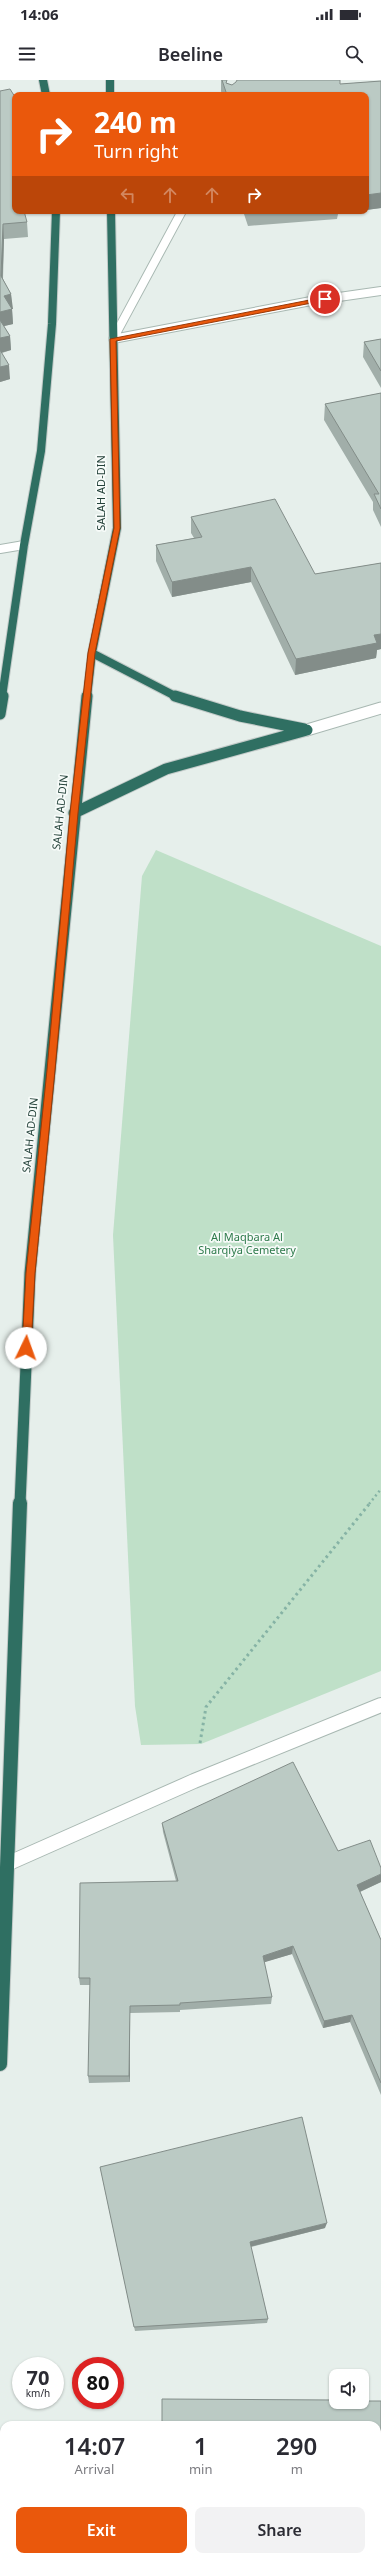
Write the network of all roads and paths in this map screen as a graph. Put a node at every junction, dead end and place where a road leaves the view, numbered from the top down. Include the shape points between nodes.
1 (43, 80) edge
2 (110, 80) edge
3 (45, 92) edge
4 (110, 92) edge
5 (56, 214) edge
6 (111, 214) edge
7 (180, 214) edge
8 (381, 291) edge
9 (113, 339) junction
10 (24, 545) junction
11 (0, 549) edge
12 (92, 653) junction
13 (381, 708) edge
14 (0, 714) edge
15 (308, 730) junction
16 (74, 813) junction
17 (381, 1488) edge
18 (381, 1705) edge
19 (194, 1781) junction
20 (9, 1863) junction
21 (0, 2064) edge

1 - 3 highway
2 - 4 highway
5 - 10 highway via 52,324 41,451
6 - 9 highway, SALAH AD-DIN
7 - 9 street
8 - 9 street via 311,301
9 - 12 highway, SALAH AD-DIN via 117,528
10 - 11 street
10 - 14 highway
12 - 15 highway via 178,697 240,716
12 - 16 highway, SALAH AD-DIN
13 - 15 street
15 - 16 highway via 166,769
16 - 20 highway, SALAH AD-DIN via 30,1273 23,1408
17 - 19 path via 206,1707
18 - 19 street
19 - 20 street
20 - 21 highway, SALAH AD-DIN

